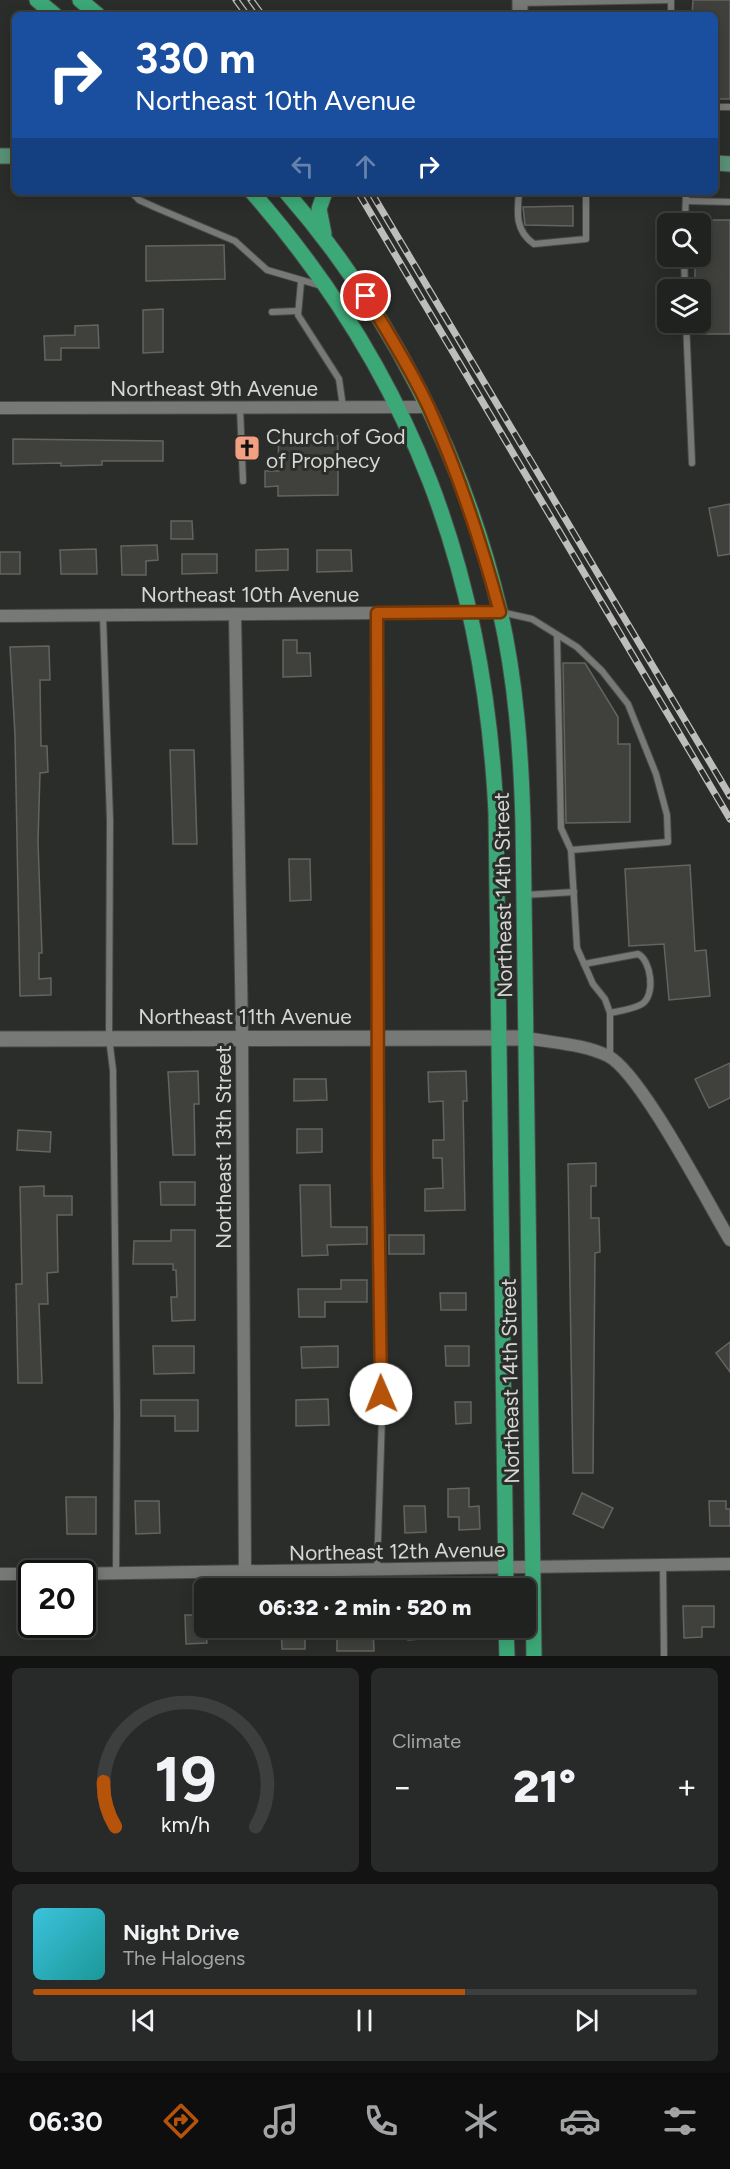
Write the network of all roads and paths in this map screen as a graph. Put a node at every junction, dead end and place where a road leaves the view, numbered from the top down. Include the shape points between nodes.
1 (37, 0) edge
2 (81, 0) edge
3 (671, 0) edge
4 (520, 6) edge
5 (51, 12) edge
6 (95, 12) edge
7 (134, 195) edge
8 (254, 195) edge
9 (289, 195) edge
10 (324, 195) edge
11 (519, 195) edge
12 (586, 195) edge
13 (686, 195) edge
14 (686, 201) junction
15 (730, 202) edge
16 (685, 213) edge
17 (325, 237) junction
18 (301, 282) junction
19 (326, 287) junction
20 (297, 311) junction
21 (272, 312) dead end
22 (686, 333) edge
23 (240, 407) junction
24 (342, 407) junction
25 (397, 407) junction
26 (428, 407) junction
27 (0, 408) edge
28 (692, 463) dead end
29 (243, 481) dead end
30 (471, 612) junction
31 (500, 612) junction
32 (377, 613) junction
33 (235, 614) junction
34 (103, 615) junction
35 (0, 616) edge
36 (557, 634) junction
37 (571, 849) junction
38 (574, 892) junction
39 (525, 895) junction
40 (584, 964) junction
41 (610, 1013) junction
42 (242, 1036) junction
43 (378, 1037) junction
44 (109, 1038) junction
45 (499, 1038) junction
46 (527, 1038) junction
47 (0, 1039) edge
48 (609, 1057) junction
49 (730, 1240) edge
50 (730, 1564) edge
51 (663, 1566) junction
52 (506, 1569) junction
53 (533, 1569) junction
54 (377, 1571) junction
55 (96, 1573) edge
56 (116, 1573) junction
57 (245, 1573) junction
58 (0, 1574) edge
59 (18, 1574) edge
60 (506, 1578) edge
61 (506, 1638) edge
62 (507, 1656) edge
63 (534, 1656) edge
64 (664, 1656) edge

1 - 5 main road
2 - 6 main road
3 - 4 lane
7 - 18 lane via 235,241 267,270
8 - 19 main road, Northeast 14th Street
9 - 17 main road, Northeast 14th Street
10 - 17 main road via 319,209
11 - 12 lane via 517,221 524,237 534,244 586,239
13 - 14 lane
14 - 15 lane
14 - 16 lane
17 - 26 main road, Northeast 14th Street via 366,296
18 - 19 lane
18 - 20 lane
19 - 25 main road, Northeast 14th Street via 348,318
20 - 21 lane
20 - 24 lane via 339,379
22 - 28 lane
23 - 24 street, Northeast 9th Avenue
23 - 27 street, Northeast 9th Avenue
23 - 29 lane
24 - 25 street, Northeast 9th Avenue
25 - 26 street, Northeast 9th Avenue
25 - 30 main road, Northeast 14th Street via 445,522
26 - 31 main road, Northeast 14th Street via 468,504
30 - 31 street, Northeast 10th Avenue
30 - 32 street, Northeast 10th Avenue
30 - 45 main road, Northeast 14th Street via 494,765
31 - 36 lane via 532,619
31 - 39 main road, Northeast 14th Street via 521,762
32 - 33 street, Northeast 10th Avenue
32 - 43 lane
33 - 34 street, Northeast 10th Avenue
33 - 42 street, Northeast 13th Street
34 - 35 street, Northeast 10th Avenue
34 - 44 lane via 110,820
36 - 37 lane via 561,828
36 - 37 lane via 602,670 628,704 656,774 667,815 668,842
37 - 38 lane
38 - 39 lane
38 - 40 lane via 577,948
39 - 46 main road, Northeast 14th Street
40 - 41 lane
40 - 41 lane via 638,954 647,963 647,998 642,1004
41 - 48 lane
42 - 43 street, Northeast 11th Avenue
42 - 44 street, Northeast 11th Avenue
42 - 57 street, Northeast 13th Street
43 - 45 street, Northeast 11th Avenue
43 - 54 lane via 382,1415
44 - 47 street, Northeast 11th Avenue
44 - 56 lane via 113,1070
45 - 46 street, Northeast 11th Avenue
45 - 52 main road, Northeast 14th Street
46 - 48 street via 586,1048
46 - 53 main road, Northeast 14th Street
48 - 49 street via 637,1083
50 - 51 street, Northeast 12th Avenue
51 - 53 street, Northeast 12th Avenue
51 - 64 lane
52 - 53 street, Northeast 12th Avenue
52 - 54 street, Northeast 12th Avenue
52 - 60 main road, Northeast 14th Street
53 - 63 main road, Northeast 14th Street
54 - 57 street, Northeast 12th Avenue
55 - 56 street, Northeast 12th Avenue
56 - 57 street, Northeast 12th Avenue
58 - 59 street
61 - 62 main road

